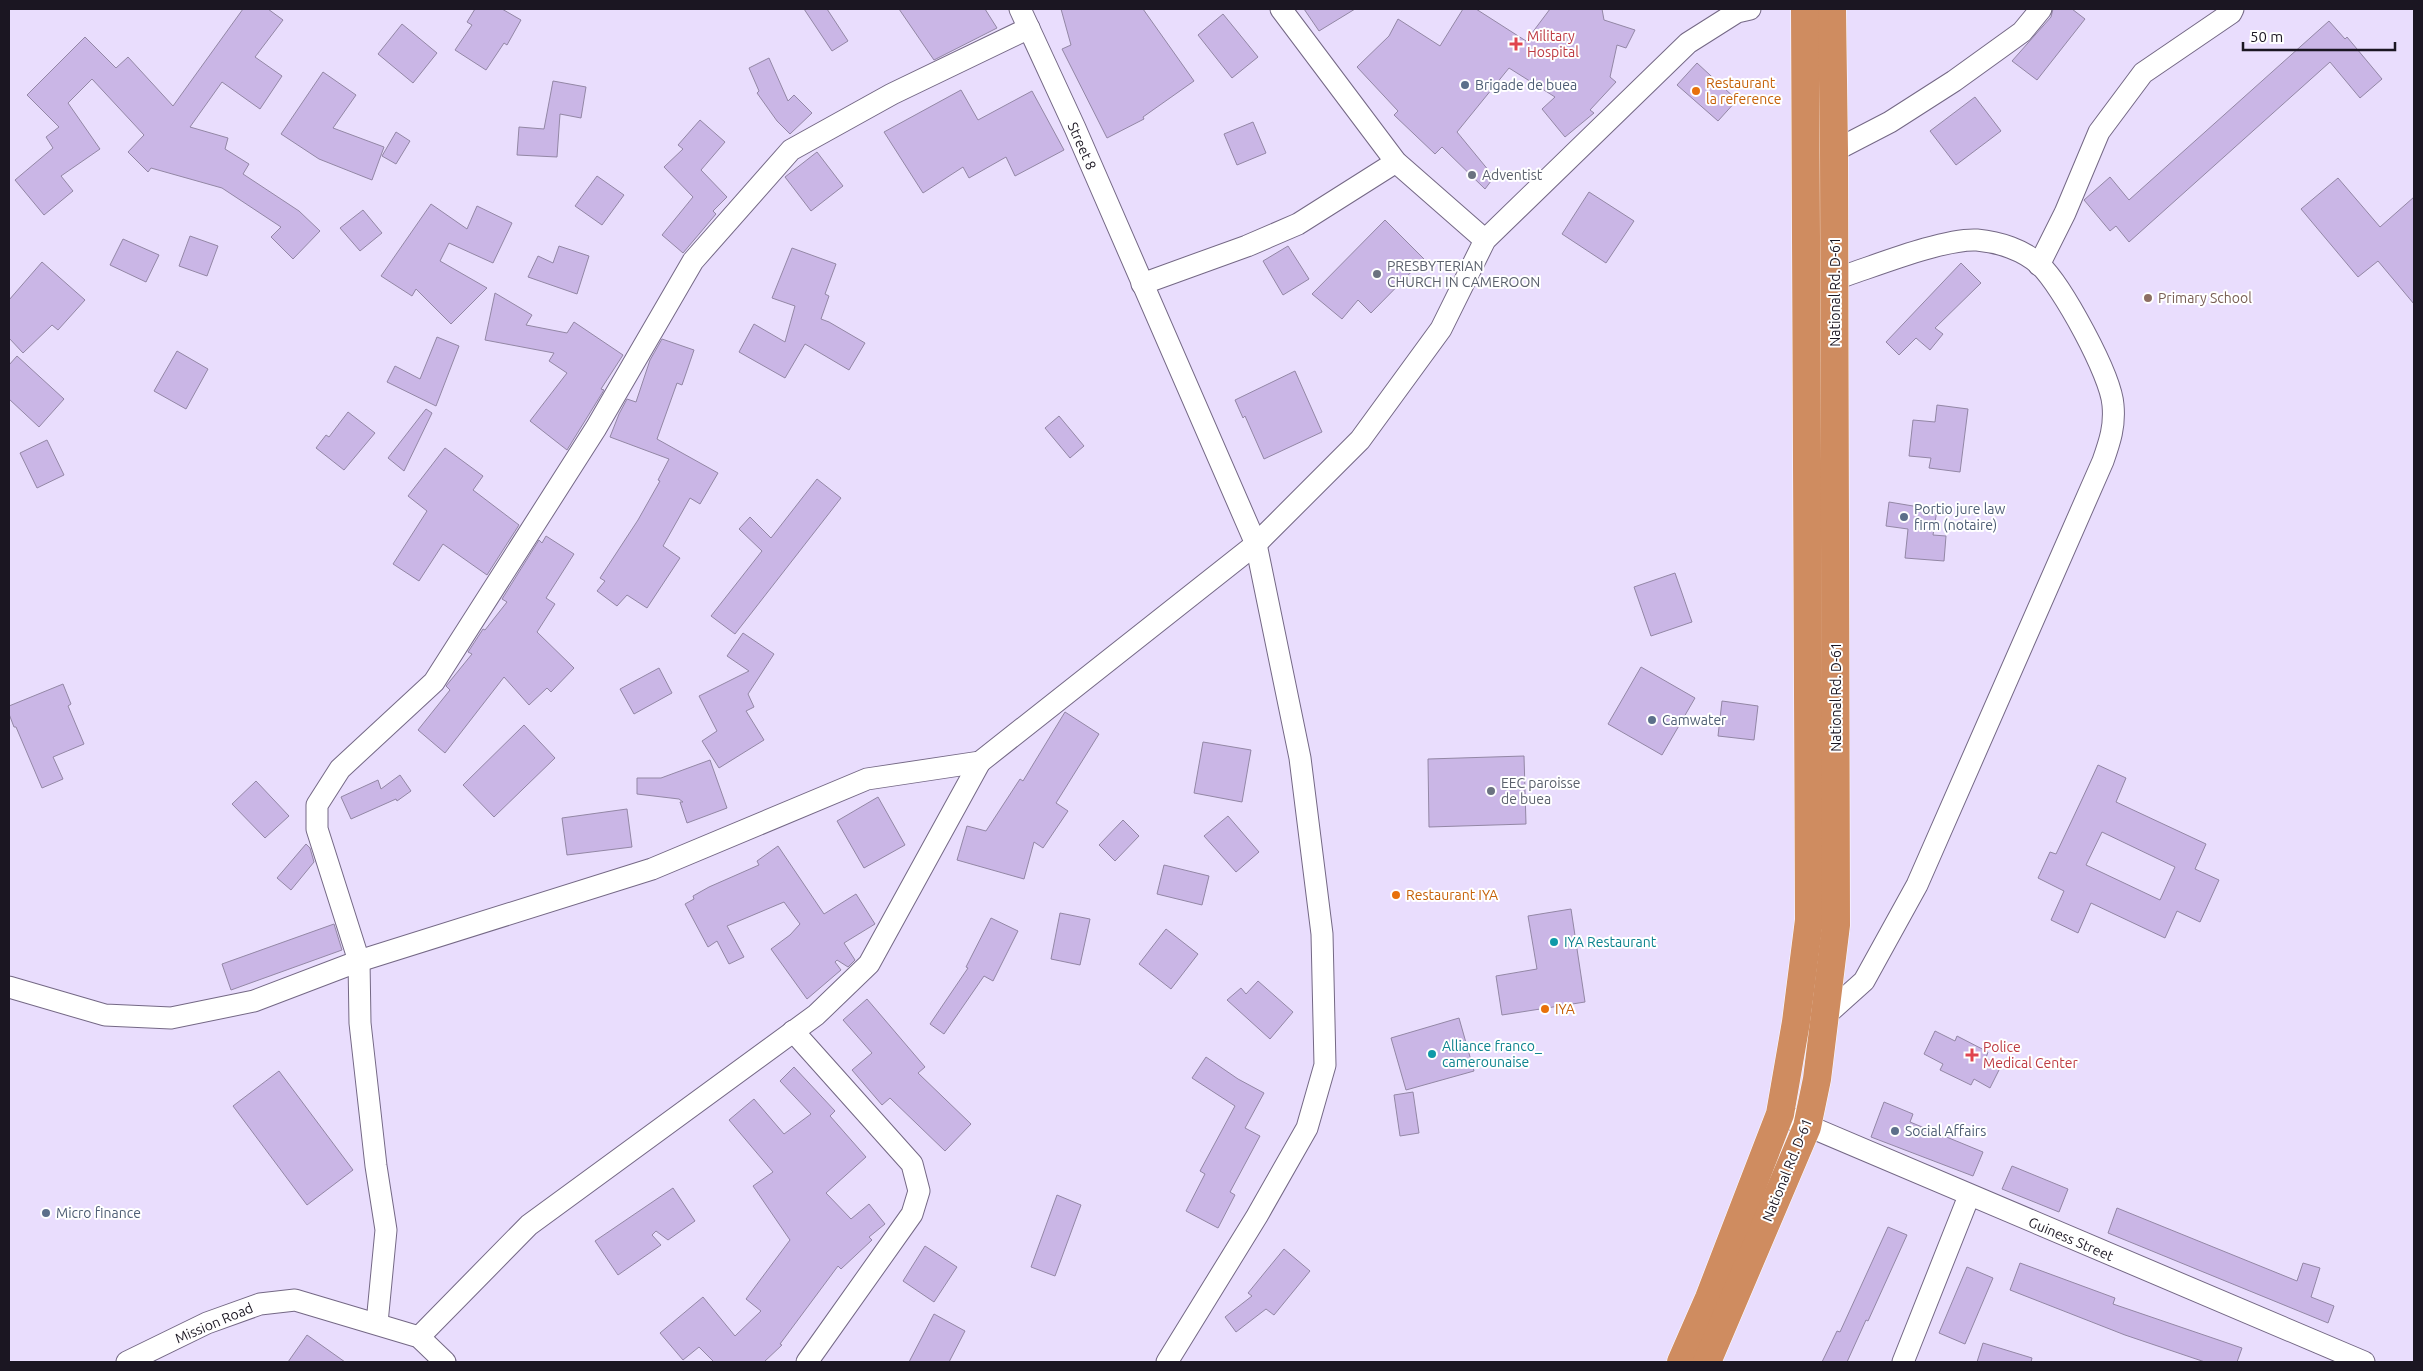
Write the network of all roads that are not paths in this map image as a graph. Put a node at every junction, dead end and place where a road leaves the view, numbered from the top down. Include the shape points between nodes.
1 (1281, 9) edge
2 (1715, 9) edge
3 (1805, 9) edge
4 (1832, 9) edge
5 (2042, 9) edge
6 (2233, 9) edge
7 (1743, 10) edge
8 (1025, 18) edge
9 (1834, 151) junction
10 (1396, 162) junction
11 (1485, 240) junction
12 (2039, 265) junction
13 (1835, 280) junction
14 (1142, 284) junction
15 (1256, 544) junction
16 (980, 762) junction
17 (359, 961) junction
18 (9, 987) edge
19 (1826, 1015) junction
20 (793, 1031) junction
21 (1780, 1114) junction
22 (1807, 1127) junction
23 (1969, 1196) junction
24 (377, 1323) junction
25 (419, 1337) junction
26 (127, 1362) edge
27 (444, 1362) edge
28 (807, 1362) edge
29 (1167, 1362) edge
30 (1680, 1362) edge
31 (1707, 1362) edge
32 (1903, 1362) edge
33 (2364, 1362) edge

1 - 10 street
2 - 7 street
3 - 21 highway, National Rd. D-61 via 1809,920
4 - 9 highway, National Rd. D-61
5 - 9 street via 2022,32 1954,82 1890,122
6 - 12 street via 2143,73 2099,132
7 - 11 street via 1688,43
8 - 14 street, Street 8
8 - 17 street via 791,150 693,261 596,428 434,682 340,769 317,805 317,829
9 - 13 highway, National Rd. D-61
10 - 11 street
10 - 14 street via 1298,224
11 - 15 street via 1441,329 1360,440
12 - 13 street via 2008,246 1976,240 1944,244
12 - 19 street via 2056,285 2102,366 2113,403 2114,429 2104,461 1917,885 1864,980
13 - 19 highway, National Rd. D-61 via 1836,926
14 - 15 street, Street 8
15 - 16 street
15 - 29 street, Street 8 via 1300,758 1322,934 1326,1065 1307,1128
16 - 17 street via 868,779 652,868
16 - 20 street via 869,964 816,1015
17 - 18 street via 254,1001 171,1018 105,1014
17 - 24 street via 360,1023 386,1230
19 - 22 highway, National Rd. D-61
20 - 25 street via 529,1225
20 - 28 street via 912,1164 919,1191 912,1214
21 - 22 street, Guiness Street
21 - 30 highway, National Rd. D-61 via 1709,1298
22 - 23 street, Guiness Street
22 - 31 highway, National Rd. D-61
23 - 32 street
23 - 33 street, Guiness Street
24 - 25 street, Mission Road
24 - 26 street, Mission Road via 295,1300 260,1304 207,1323
25 - 27 street

